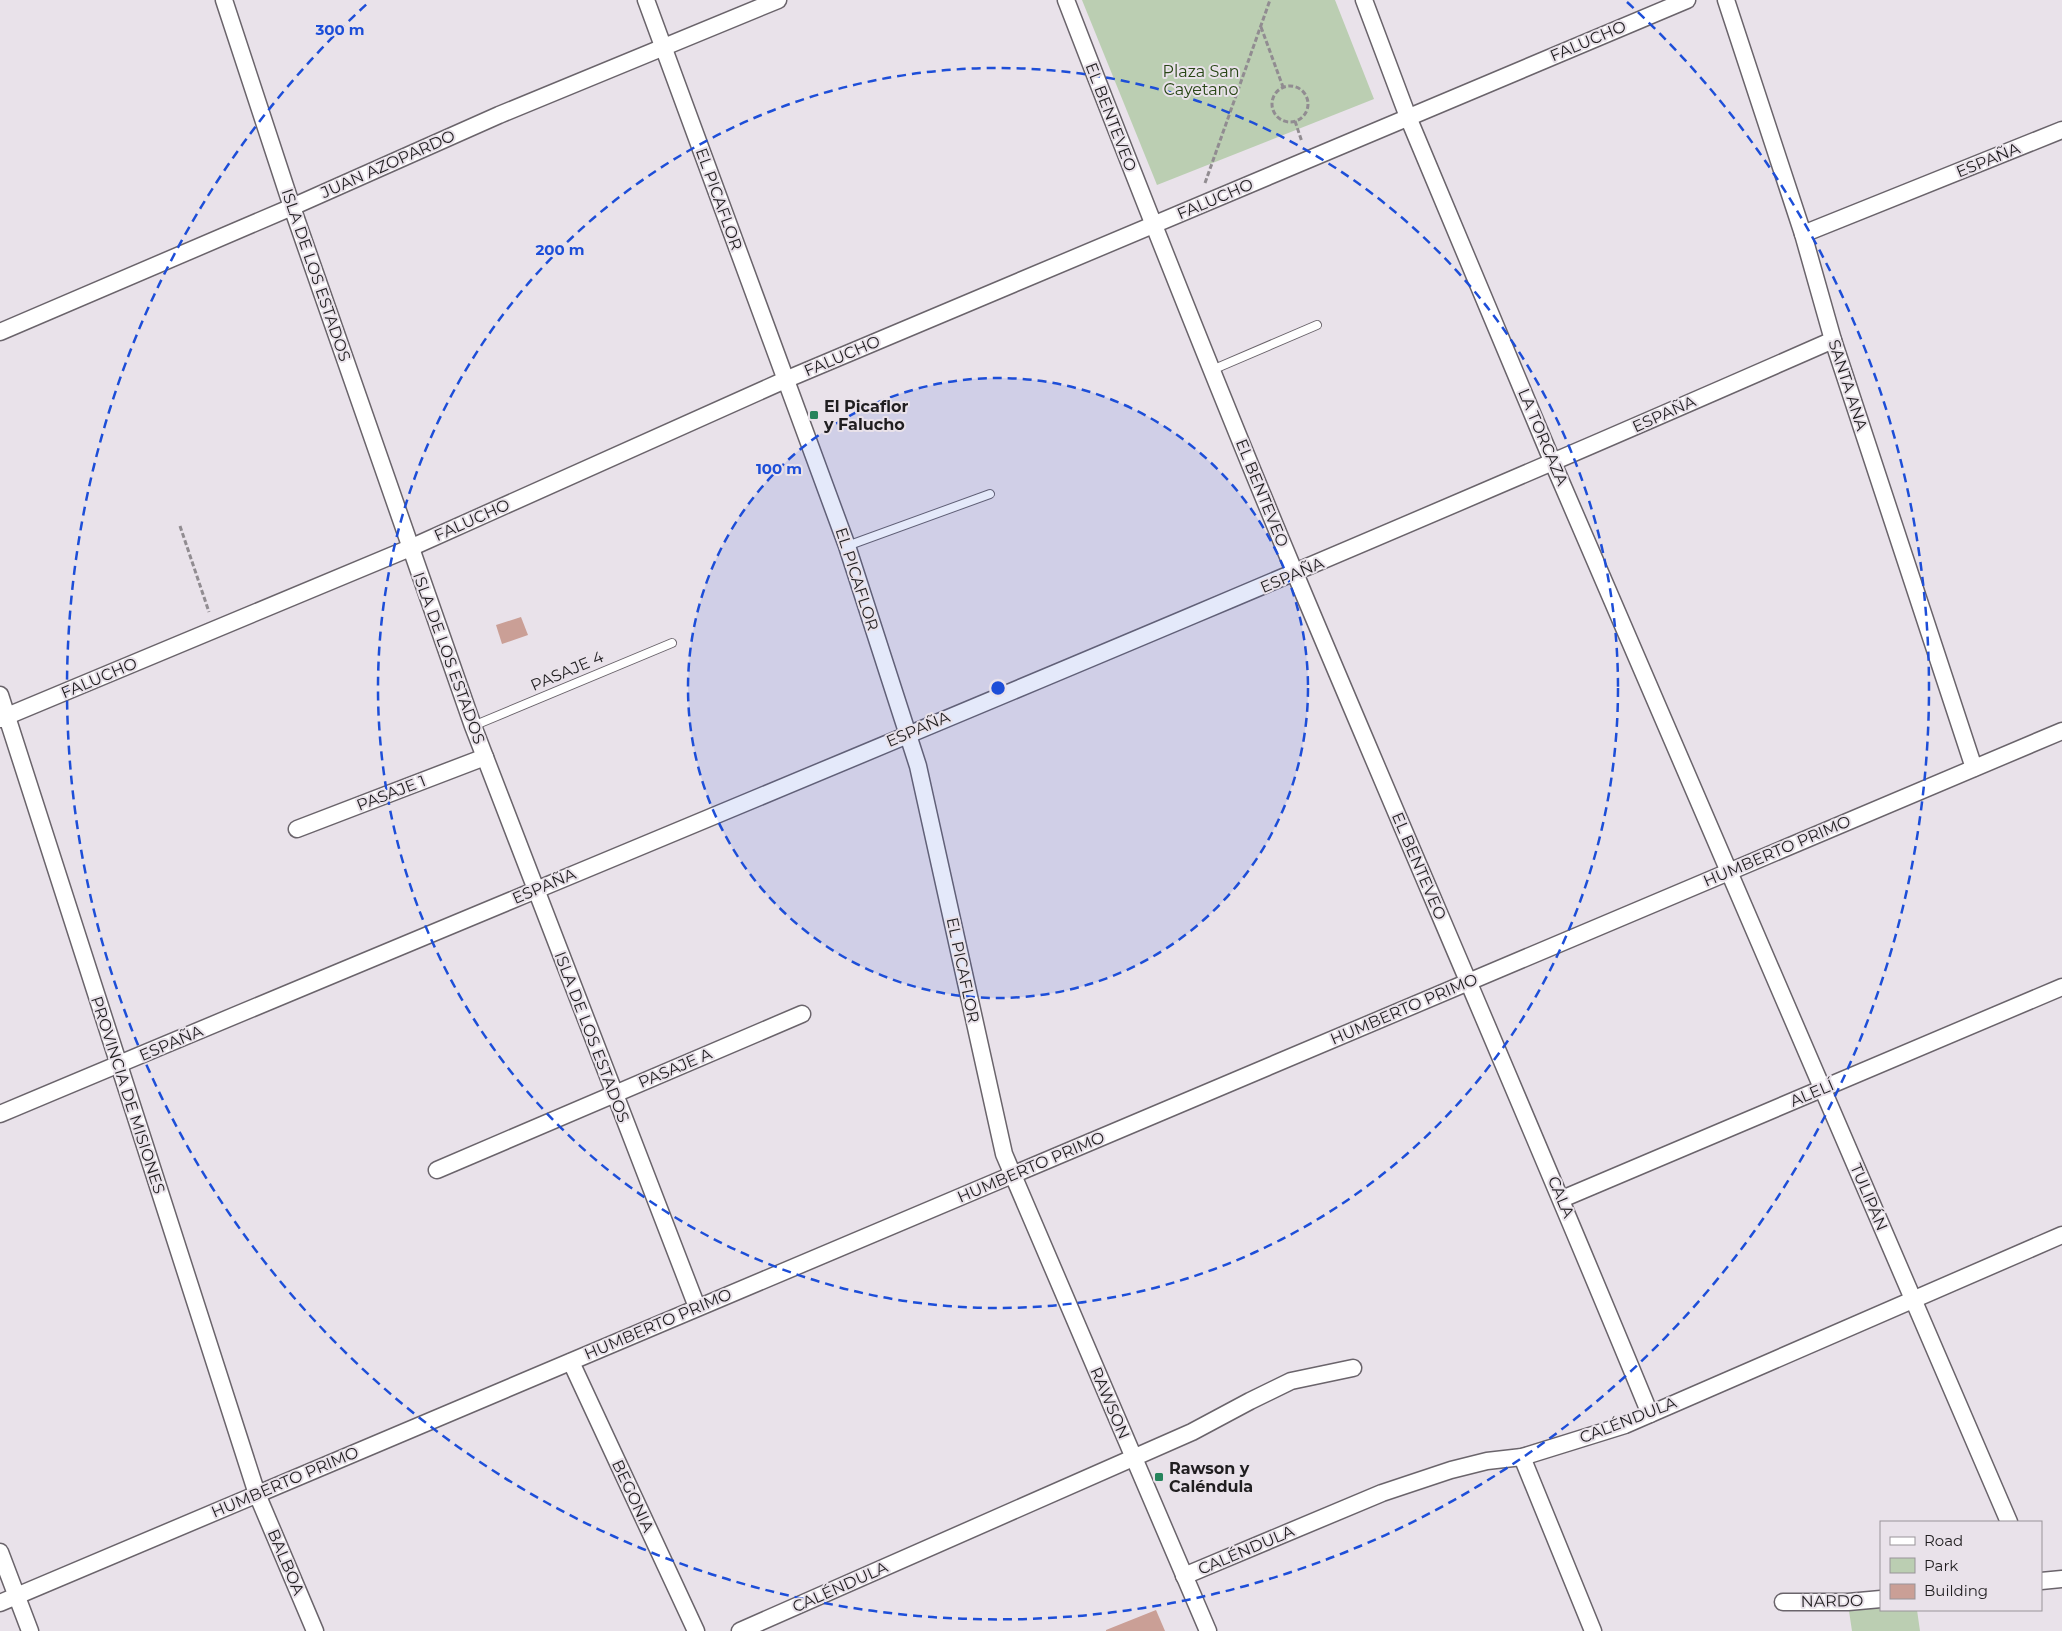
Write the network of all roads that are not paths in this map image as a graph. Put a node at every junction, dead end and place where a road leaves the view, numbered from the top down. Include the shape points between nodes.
1 (224, 0) edge
2 (646, 0) edge
3 (778, 0) edge
4 (1066, 0) edge
5 (1364, 0) edge
6 (1687, 0) edge
7 (1726, 0) edge
8 (663, 47) junction
9 (1408, 117) junction
10 (2062, 130) edge
11 (292, 208) junction
12 (1153, 226) junction
13 (1803, 234) junction
14 (1317, 325) dead end
15 (0, 332) edge
16 (1833, 340) junction
17 (1212, 370) junction
18 (785, 380) junction
19 (1553, 463) junction
20 (990, 494) dead end
21 (847, 546) junction
22 (410, 548) junction
23 (1295, 574) junction
24 (672, 643) dead end
25 (0, 695) edge
26 (3, 717) edge
27 (473, 726) junction
28 (2062, 731) edge
29 (908, 733) junction
30 (485, 757) junction
31 (1974, 768) junction
32 (298, 829) dead end
33 (1730, 871) junction
34 (535, 890) junction
35 (1468, 982) junction
36 (2062, 987) edge
37 (802, 1014) dead end
38 (119, 1064) junction
39 (1822, 1089) junction
40 (614, 1094) junction
41 (0, 1114) edge
42 (437, 1170) dead end
43 (1012, 1175) junction
44 (1562, 1199) junction
45 (2062, 1235) edge
46 (1912, 1299) junction
47 (697, 1307) junction
48 (571, 1362) junction
49 (1354, 1368) dead end
50 (1650, 1414) junction
51 (1522, 1457) junction
52 (1133, 1458) junction
53 (257, 1494) junction
54 (2009, 1521) edge
55 (0, 1552) edge
56 (1184, 1576) junction
57 (2062, 1579) edge
58 (2042, 1581) edge
59 (15, 1596) junction
60 (1880, 1599) edge
61 (1783, 1602) dead end
62 (0, 1603) edge
63 (30, 1631) edge
64 (315, 1631) edge
65 (696, 1631) edge
66 (740, 1631) edge
67 (1208, 1631) edge
68 (1593, 1631) edge

1 - 11 street, ISLA DE LOS ESTADOS
2 - 8 street, EL PICAFLOR
3 - 8 street, JUAN AZOPARDO
4 - 12 street, EL BENTEVEO
5 - 9 street, LA TORCAZA
6 - 9 street, FALUCHO
7 - 13 street, SANTA ANA
8 - 11 street, JUAN AZOPARDO via 498,114
8 - 18 street, EL PICAFLOR
9 - 12 street, FALUCHO
9 - 19 street, LA TORCAZA
10 - 13 street, ESPAÑA
11 - 15 street, JUAN AZOPARDO
11 - 22 street, ISLA DE LOS ESTADOS
12 - 17 street, EL BENTEVEO
12 - 18 street, FALUCHO
13 - 16 street, SANTA ANA
14 - 17 lane
16 - 19 street, ESPAÑA
16 - 31 street, SANTA ANA
17 - 23 street, EL BENTEVEO
18 - 21 street, EL PICAFLOR
18 - 22 street, FALUCHO
19 - 23 street, ESPAÑA
19 - 33 street, LA TORCAZA
20 - 21 lane
21 - 29 street, EL PICAFLOR
22 - 26 street, FALUCHO
22 - 27 street, ISLA DE LOS ESTADOS
23 - 29 street, ESPAÑA
23 - 35 street, EL BENTEVEO
24 - 27 lane, PASAJE 4
25 - 26 street, PROVINCIA DE MISIONES
26 - 38 street, PROVINCIA DE MISIONES
27 - 30 street, ISLA DE LOS ESTADOS
28 - 31 street, HUMBERTO PRIMO
29 - 34 street, ESPAÑA
29 - 43 street, EL PICAFLOR via 999,1136
30 - 32 street, PASAJE 1
30 - 34 street, ISLA DE LOS ESTADOS
31 - 33 street, HUMBERTO PRIMO
33 - 35 street, HUMBERTO PRIMO
33 - 39 street, TULIPÁN
34 - 38 street, ESPAÑA
34 - 40 street, ISLA DE LOS ESTADOS
35 - 43 street, HUMBERTO PRIMO
35 - 44 street, CALA
36 - 39 street, ALELÍ
37 - 40 street, PASAJE A
38 - 41 street, ESPAÑA
38 - 53 street, PROVINCIA DE MISIONES
39 - 44 street, ALELÍ
39 - 46 street, TULIPÁN
40 - 42 street, PASAJE A
40 - 47 street, ISLA DE LOS ESTADOS
43 - 47 street, HUMBERTO PRIMO
43 - 52 street, RAWSON
44 - 50 street, CALA
45 - 46 street, CALÉNDULA
46 - 50 street, CALÉNDULA
46 - 54 street, TULIPÁN
47 - 48 street, HUMBERTO PRIMO
48 - 53 street, HUMBERTO PRIMO
48 - 65 street, BEGONIA
49 - 52 street, CALÉNDULA via 1291,1382
50 - 51 street, CALÉNDULA
51 - 56 street, CALÉNDULA via 1452,1470 1382,1493
51 - 68 street
52 - 56 street, RAWSON
52 - 66 street, CALÉNDULA
53 - 59 street, HUMBERTO PRIMO
53 - 64 street, BALBOA
55 - 59 street
56 - 67 street, RAWSON
57 - 58 street
59 - 62 street, HUMBERTO PRIMO
59 - 63 street
60 - 61 street, NARDO

